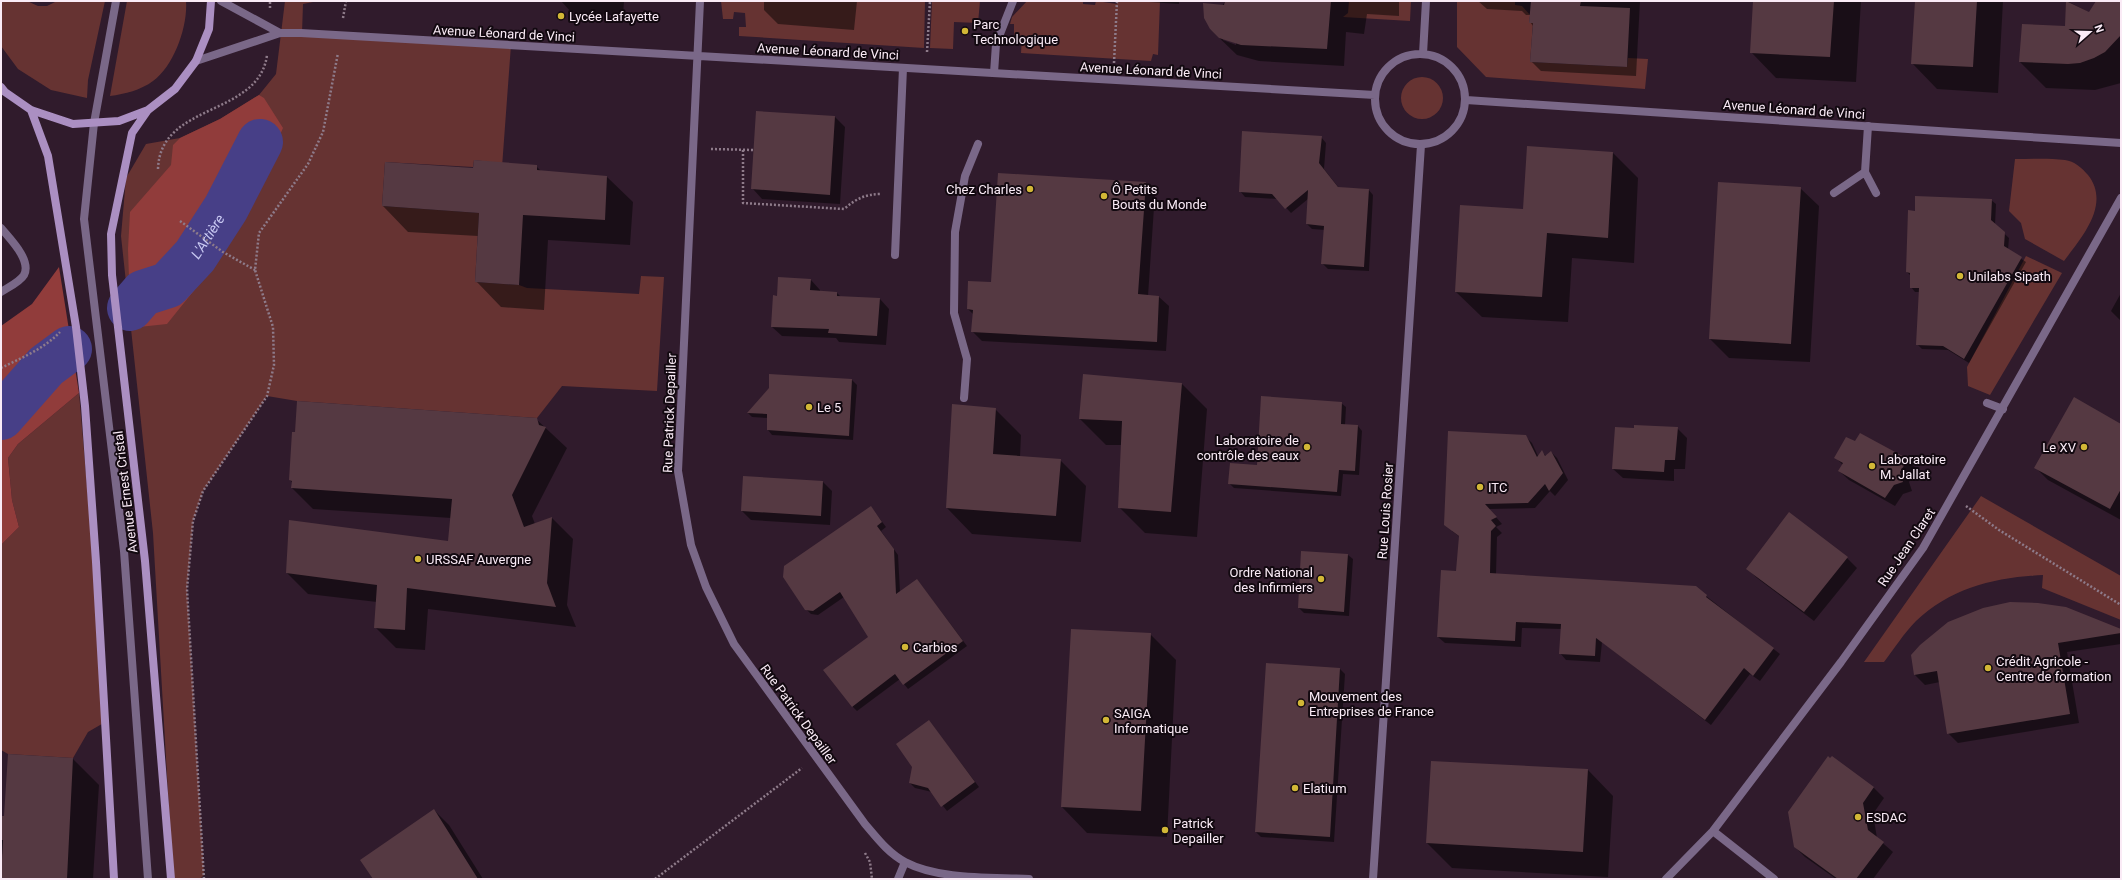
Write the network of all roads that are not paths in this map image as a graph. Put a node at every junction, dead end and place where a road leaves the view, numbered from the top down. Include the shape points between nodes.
1 (116, 1) edge
2 (211, 1) edge
3 (221, 1) edge
4 (700, 1) edge
5 (1013, 1) edge
6 (1426, 1) edge
7 (280, 33) junction
8 (1423, 54) junction
9 (698, 56) junction
10 (196, 62) junction
11 (903, 68) junction
12 (994, 73) junction
13 (1, 87) edge
14 (1375, 95) junction
15 (1466, 100) junction
16 (31, 110) junction
17 (148, 110) junction
18 (94, 123) junction
19 (1868, 126) junction
20 (2121, 143) edge
21 (978, 144) dead end
22 (1421, 145) junction
23 (1865, 172) junction
24 (1834, 193) dead end
25 (1876, 193) dead end
26 (2121, 198) edge
27 (1, 228) edge
28 (895, 255) dead end
29 (1, 292) edge
30 (964, 398) dead end
31 (1987, 403) dead end
32 (2003, 409) junction
33 (1713, 831) junction
34 (905, 862) junction
35 (114, 879) edge
36 (148, 879) edge
37 (171, 879) edge
38 (898, 879) edge
39 (1030, 879) edge
40 (1373, 879) edge
41 (1666, 879) edge
42 (1774, 879) edge

1 - 18 street, Avenue Ernest Cristal
2 - 10 main road via 209,29
3 - 7 street, Avenue Léonard de Vinci
4 - 9 street, Rue Patrick Depailler
5 - 12 street via 996,44
6 - 8 street
7 - 9 street, Avenue Léonard de Vinci
7 - 10 street, Avenue Léonard de Vinci
8 - 14 street via 1406,56 1390,64 1379,78
8 - 15 street via 1440,58 1454,68 1463,83
9 - 11 street, Avenue Léonard de Vinci
9 - 34 street, Rue Patrick Depailler via 678,471 691,545 706,587 734,644 865,824 884,847
10 - 17 main road via 175,89
11 - 12 street, Avenue Léonard de Vinci
11 - 28 street
12 - 14 street, Avenue Léonard de Vinci
13 - 16 main road
14 - 22 street via 1376,110 1382,124 1392,135 1406,142
15 - 19 street, Avenue Léonard de Vinci
15 - 22 street via 1462,117 1452,131 1438,141
16 - 18 main road via 73,124
16 - 35 main road via 48,156 76,327 85,406
17 - 18 main road via 119,121
17 - 37 main road, Avenue Ernest Cristal via 132,133 111,234 112,275 145,561
18 - 36 street, Avenue Ernest Cristal via 84,219 124,551
19 - 20 street, Avenue Léonard de Vinci
19 - 23 street
21 - 30 street via 965,176 955,232 954,313 967,359
22 - 40 street, Rue Louis Rosier
23 - 24 street
23 - 25 street
26 - 32 street, Rue Jean Claret
27 - 29 street via 24,259 26,267 24,275
31 - 32 street
32 - 33 street, Rue Jean Claret via 1923,548
33 - 41 street, Rue Jean Claret
33 - 42 street
34 - 38 street
34 - 39 street, Rue Patrick Depailler via 930,871

